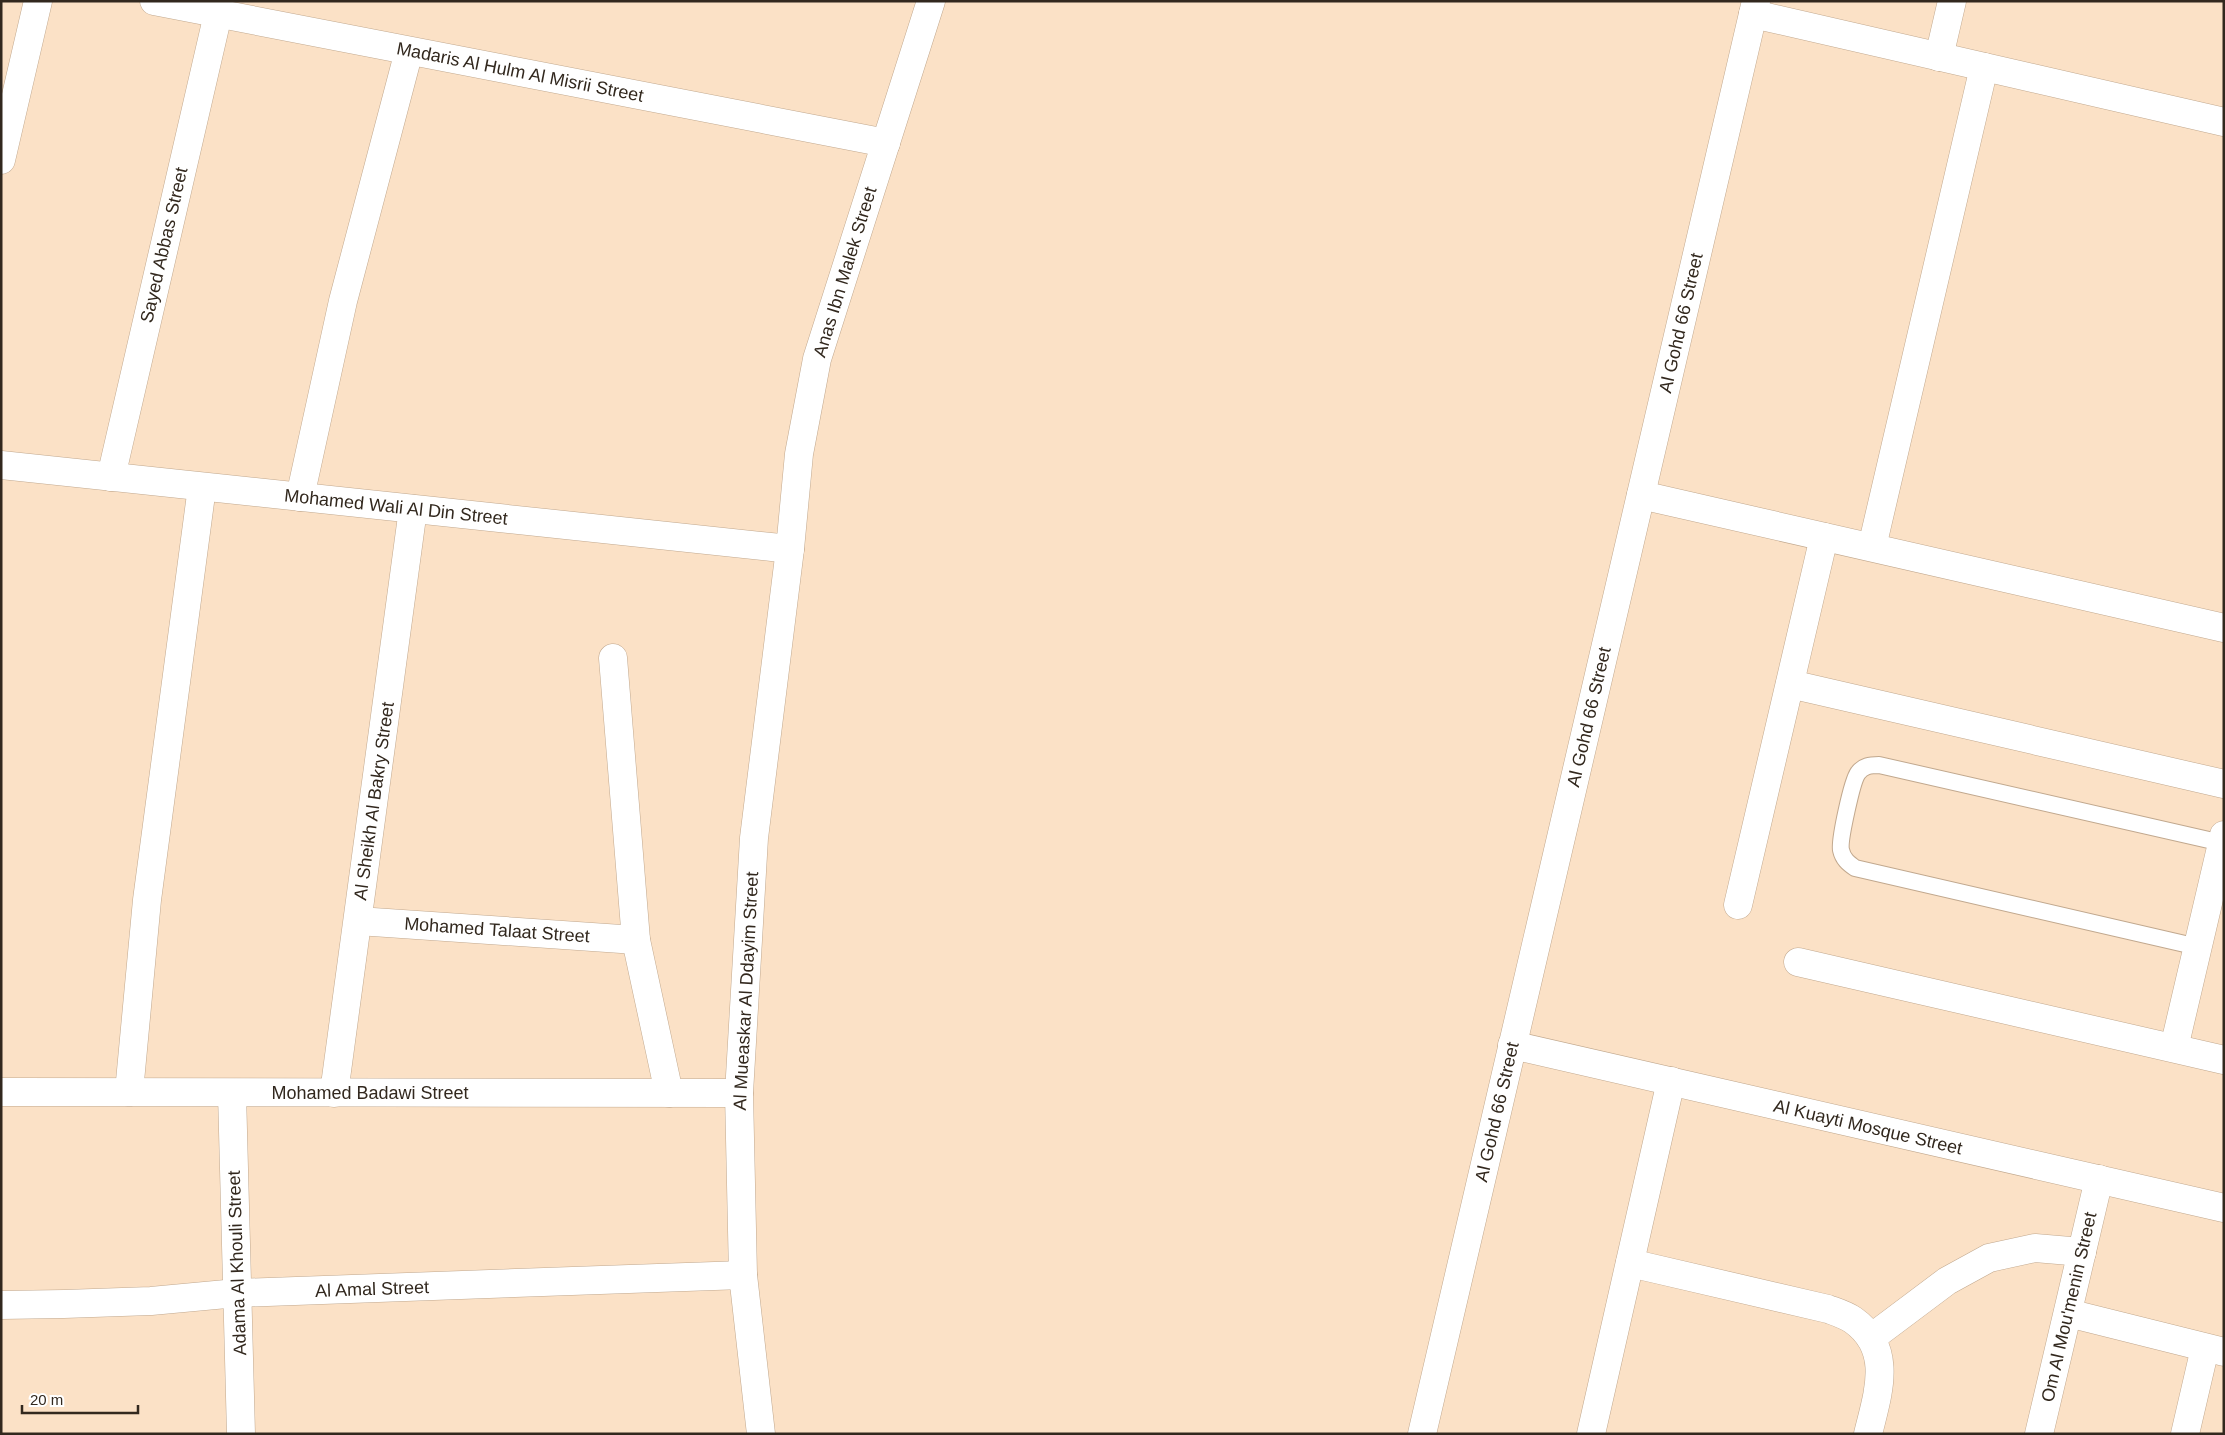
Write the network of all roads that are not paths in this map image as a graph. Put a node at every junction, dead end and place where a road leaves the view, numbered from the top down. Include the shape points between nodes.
1 (38, 1) edge
2 (154, 1) edge
3 (931, 1) edge
4 (1952, 1) edge
5 (1754, 8) edge
6 (218, 14) junction
7 (409, 51) junction
8 (1939, 58) junction
9 (1984, 67) junction
10 (2224, 122) edge
11 (886, 143) junction
12 (1, 160) edge
13 (1, 465) edge
14 (111, 476) junction
15 (202, 487) junction
16 (1641, 495) junction
17 (300, 497) junction
18 (413, 510) junction
19 (1824, 536) junction
20 (1872, 548) junction
21 (790, 549) junction
22 (2224, 628) edge
23 (613, 658) dead end
24 (1790, 684) junction
25 (2224, 784) edge
26 (2223, 839) edge
27 (1738, 905) dead end
28 (358, 921) junction
29 (636, 940) junction
30 (2198, 947) junction
31 (1798, 962) dead end
32 (1512, 1045) junction
33 (2174, 1048) junction
34 (2224, 1060) edge
35 (1671, 1081) junction
36 (1, 1092) edge
37 (129, 1092) junction
38 (232, 1093) junction
39 (334, 1093) junction
40 (669, 1093) junction
41 (739, 1093) junction
42 (2099, 1179) junction
43 (2224, 1208) edge
44 (2082, 1252) junction
45 (1630, 1263) junction
46 (743, 1275) junction
47 (237, 1294) junction
48 (1, 1305) edge
49 (2068, 1313) junction
50 (1871, 1338) junction
51 (2214, 1350) edge
52 (241, 1434) edge
53 (761, 1434) edge
54 (1422, 1434) edge
55 (1591, 1434) edge
56 (1868, 1434) edge
57 (2039, 1434) edge
58 (2185, 1434) edge

1 - 12 street
2 - 6 street, Madaris Al Hulm Al Misrii Street
3 - 11 street, Anas Ibn Malek Street
4 - 8 street
5 - 8 street
5 - 16 street, Al Gohd 66 Street
6 - 7 street, Madaris Al Hulm Al Misrii Street
6 - 14 street, Sayed Abbas Street
7 - 11 street, Madaris Al Hulm Al Misrii Street
7 - 17 street via 343,300
8 - 9 street
9 - 10 street
9 - 20 street
11 - 21 street, Anas Ibn Malek Street via 817,359 799,454
13 - 14 street, Mohamed Wali Al Din Street
14 - 15 street, Mohamed Wali Al Din Street
15 - 17 street, Mohamed Wali Al Din Street
15 - 37 street via 147,900
16 - 19 street
16 - 32 street, Al Gohd 66 Street
17 - 18 street, Mohamed Wali Al Din Street
18 - 21 street, Mohamed Wali Al Din Street
18 - 28 street, Al Sheikh Al Bakry Street
19 - 20 street
19 - 24 street
20 - 22 street
21 - 41 street, Al Mueaskar Al Ddayim Street via 754,838
23 - 29 street
24 - 25 street
24 - 27 street
26 - 30 street
26 - 30 lane via 1879,765 1867,765 1858,772 1852,792 1840,849 1845,861 1855,868
28 - 29 street, Mohamed Talaat Street
28 - 39 street, Al Sheikh Al Bakry Street
29 - 40 street
30 - 33 street
31 - 33 street
32 - 35 street, Al Kuayti Mosque Street
32 - 54 street, Al Gohd 66 Street
33 - 34 street
35 - 42 street, Al Kuayti Mosque Street
35 - 45 street
36 - 37 street, Mohamed Badawi Street
37 - 38 street, Mohamed Badawi Street
38 - 39 street, Mohamed Badawi Street
38 - 47 street, Adama Al Khouli Street
39 - 40 street, Mohamed Badawi Street
40 - 41 street, Mohamed Badawi Street
41 - 46 street, Al Mueaskar Al Ddayim Street
42 - 43 street, Al Kuayti Mosque Street
42 - 44 street, Om Al Mou'menin Street
44 - 49 street, Om Al Mou'menin Street
44 - 50 street via 2034,1248 1989,1258 1947,1281
45 - 50 street via 1828,1309 1852,1319
45 - 55 street
46 - 47 street, Al Amal Street
46 - 53 street, Al Mueaskar Al Ddayim Street
47 - 48 street, Al Amal Street via 151,1301
47 - 52 street, Adama Al Khouli Street
49 - 51 street
49 - 57 street, Om Al Mou'menin Street
50 - 56 street via 1879,1359 1880,1380
51 - 58 street

